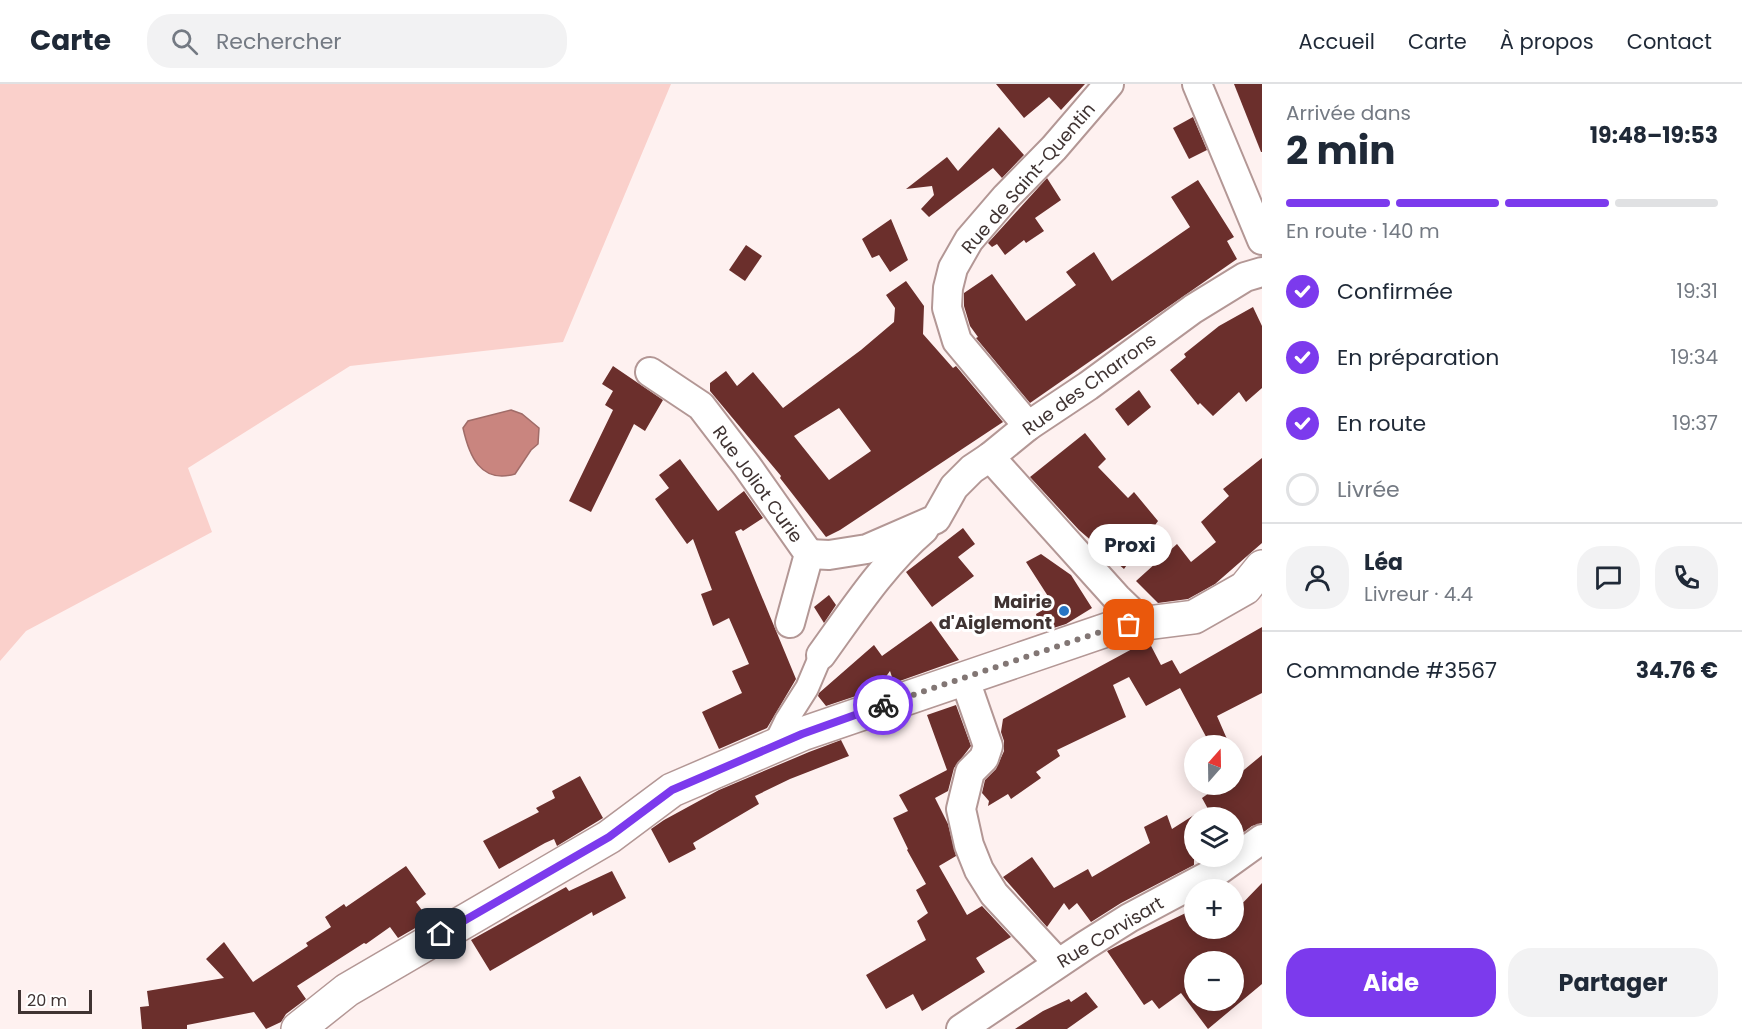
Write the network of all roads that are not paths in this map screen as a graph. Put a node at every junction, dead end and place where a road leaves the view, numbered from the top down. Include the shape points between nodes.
1 (1109, 84) edge
2 (1194, 87) edge
3 (1262, 240) edge
4 (1262, 272) edge
5 (650, 372) dead end
6 (1029, 426) junction
7 (990, 457) junction
8 (936, 519) junction
9 (809, 554) junction
10 (1262, 567) edge
11 (790, 623) dead end
12 (1144, 624) junction
13 (820, 655) joint
14 (964, 677) junction
15 (774, 746) junction
16 (1262, 839) edge
17 (1058, 963) junction
18 (298, 1029) edge
19 (961, 1029) edge

1 - 6 street, Rue de Saint-Quentin via 969,240 953,268 948,288 947,308 957,341
2 - 3 street
4 - 6 street, Rue des Charrons via 1245,277 1193,309
5 - 9 street, Rue Joliot Curie via 701,406
6 - 7 street, Rue des Charrons
7 - 8 street, Rue des Charrons via 954,487
7 - 12 street
8 - 9 street via 867,549
8 - 13 street, Rue des Charrons via 875,583
9 - 11 street, Rue Joliot Curie
10 - 12 street via 1245,588 1194,617
12 - 14 street via 1115,627
13 - 15 street via 807,688
14 - 15 street
14 - 17 street via 988,746 984,758 970,772 961,809 969,845 994,894
15 - 18 street via 672,790 609,837 347,990
16 - 17 street, Rue Corvisart via 1219,870 1129,918
17 - 19 street, Rue Corvisart

